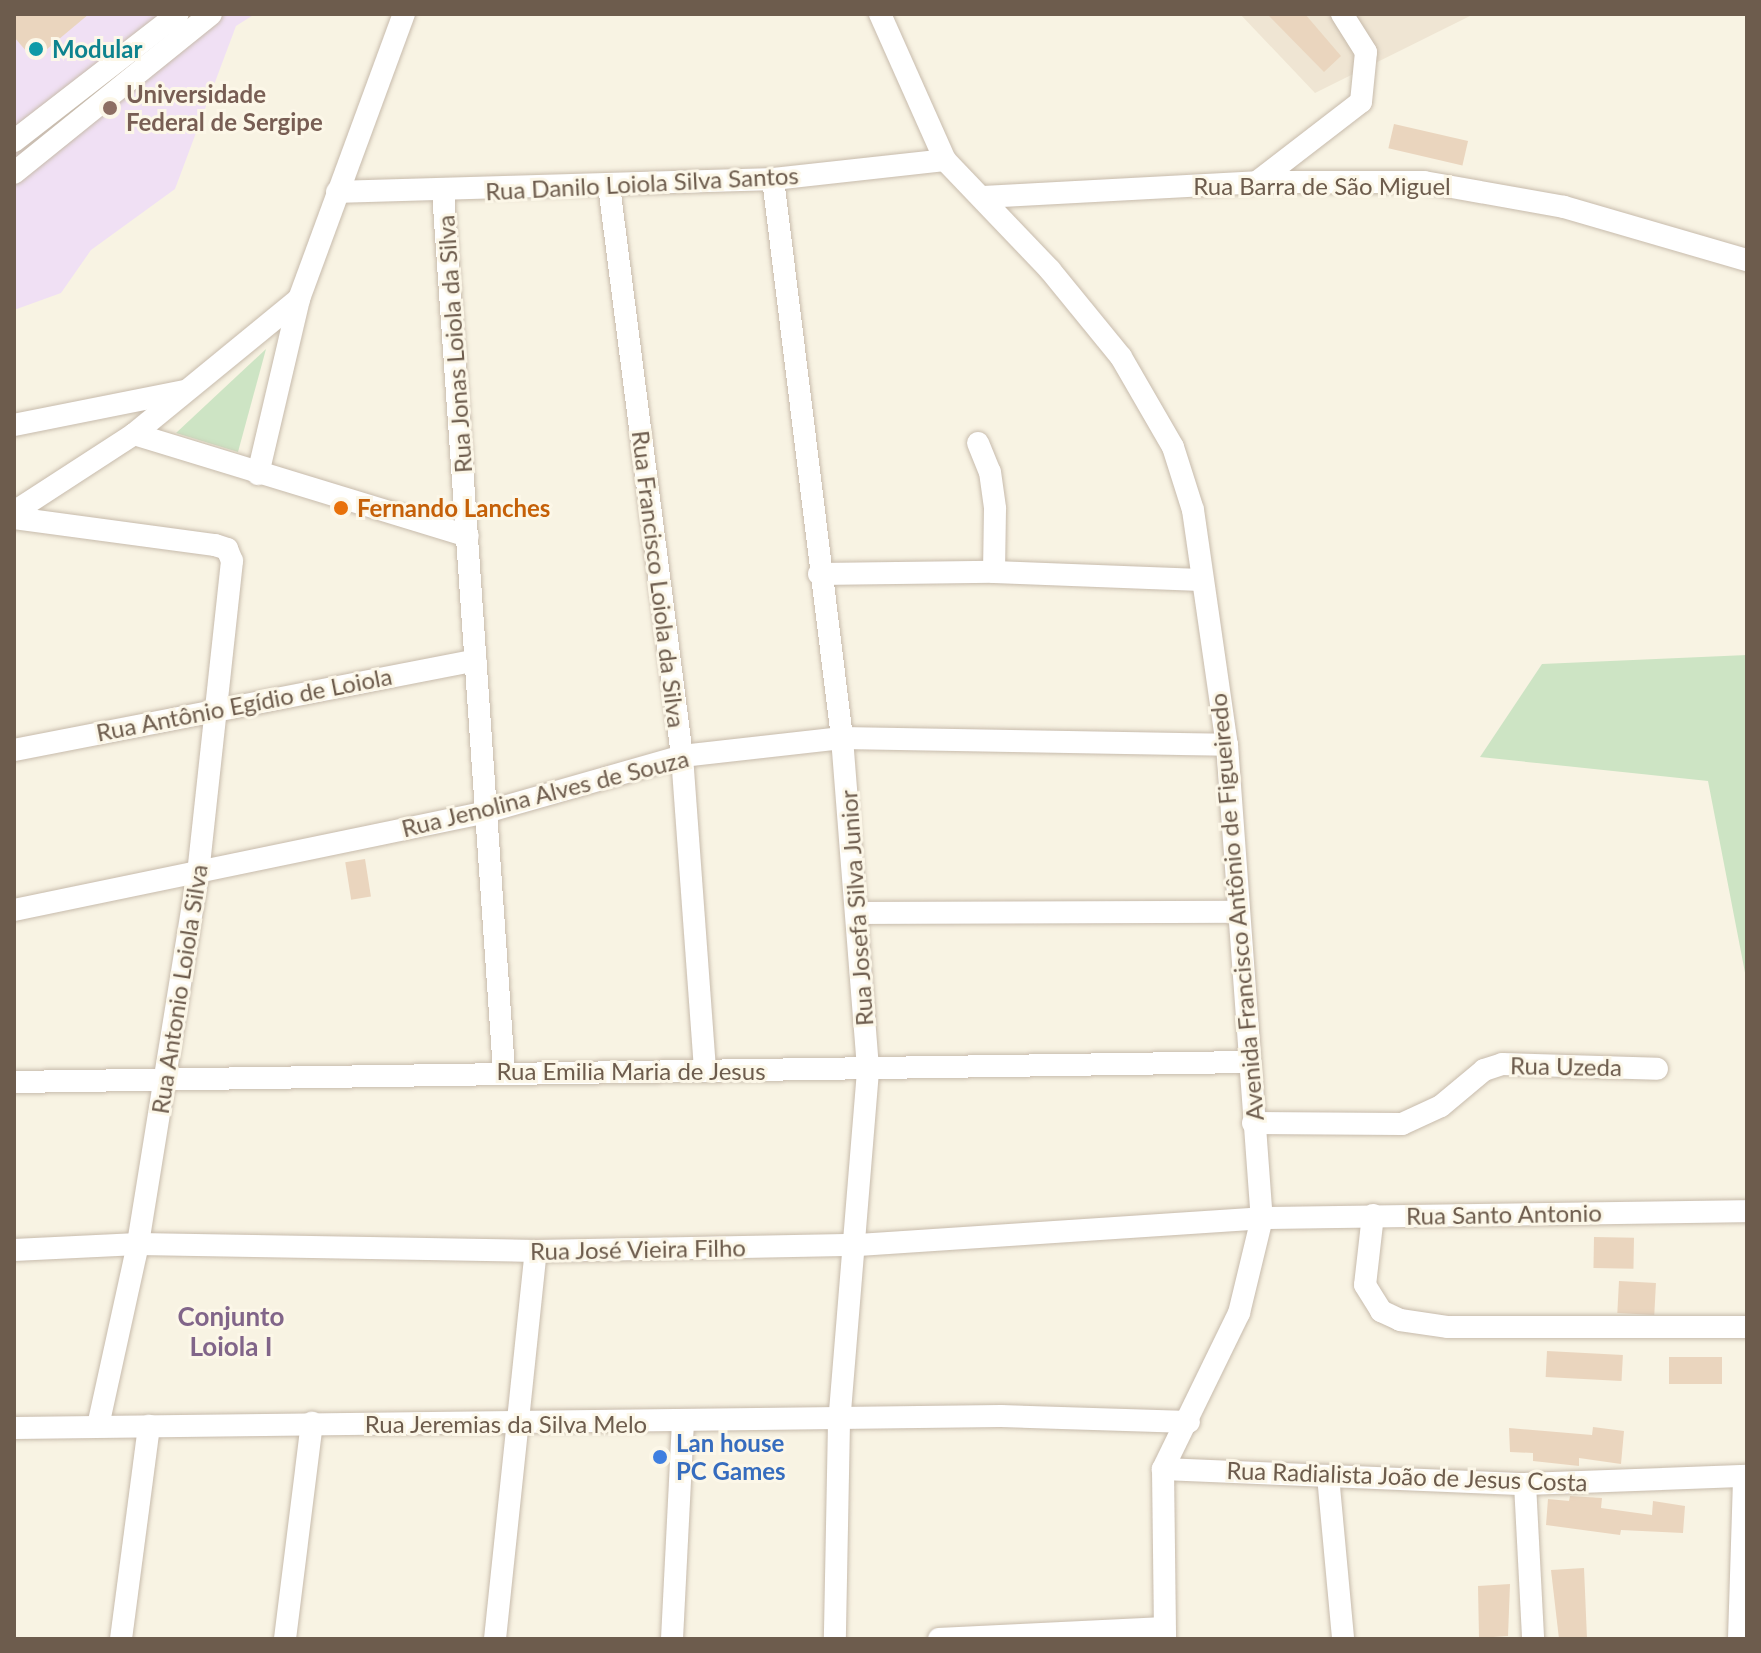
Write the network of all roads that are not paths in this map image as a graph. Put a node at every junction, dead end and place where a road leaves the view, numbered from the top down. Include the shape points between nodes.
1 (178, 14) edge
2 (211, 14) edge
3 (404, 14) edge
4 (880, 14) edge
5 (1342, 14) edge
6 (14, 141) edge
7 (945, 160) junction
8 (14, 173) edge
9 (773, 179) junction
10 (1257, 182) junction
11 (609, 186) junction
12 (337, 192) junction
13 (443, 192) junction
14 (983, 197) junction
15 (1747, 260) edge
16 (299, 299) junction
17 (189, 390) junction
18 (14, 425) edge
19 (134, 434) junction
20 (978, 443) dead end
21 (258, 474) junction
22 (14, 512) edge
23 (14, 518) edge
24 (468, 536) junction
25 (994, 572) junction
26 (819, 574) junction
27 (1201, 580) junction
28 (475, 660) junction
29 (219, 706) junction
30 (842, 738) junction
31 (1227, 745) junction
32 (14, 750) edge
33 (682, 756) junction
34 (486, 812) junction
35 (198, 873) junction
36 (14, 910) edge
37 (1237, 912) junction
38 (858, 913) junction
39 (1248, 1062) junction
40 (705, 1069) junction
41 (1657, 1069) dead end
42 (868, 1071) junction
43 (504, 1072) junction
44 (164, 1078) junction
45 (14, 1082) edge
46 (1253, 1123) junction
47 (1747, 1211) edge
48 (1373, 1215) junction
49 (1262, 1218) junction
50 (138, 1244) junction
51 (858, 1245) junction
52 (14, 1250) edge
53 (536, 1251) junction
54 (1747, 1327) edge
55 (839, 1422) junction
56 (1189, 1422) junction
57 (312, 1423) junction
58 (683, 1423) junction
59 (98, 1426) junction
60 (149, 1426) junction
61 (519, 1426) junction
62 (14, 1428) edge
63 (1163, 1469) junction
64 (1328, 1476) junction
65 (1745, 1476) edge
66 (1525, 1484) junction
67 (1164, 1634) edge
68 (121, 1639) edge
69 (285, 1639) edge
70 (495, 1639) edge
71 (672, 1639) edge
72 (835, 1639) edge
73 (939, 1639) edge
74 (1343, 1639) edge
75 (1533, 1639) edge
76 (1739, 1639) edge

1 - 6 street
2 - 8 street
3 - 12 street
4 - 7 street, Avenida Francisco Antônio de Figueiredo
5 - 10 street via 1366,52 1361,102
7 - 9 street, Rua Danilo Loiola Silva Santos
7 - 14 street, Avenida Francisco Antônio de Figueiredo
9 - 11 street, Rua Danilo Loiola Silva Santos
9 - 26 street, Rua Josefa Silva Junior
10 - 14 street, Rua Barra de São Miguel
10 - 15 street, Rua Barra de São Miguel via 1424,182 1488,191
11 - 13 street, Rua Danilo Loiola Silva Santos
11 - 33 street, Rua Francisco Loiola da Silva
12 - 13 street, Rua Danilo Loiola Silva Santos
12 - 16 street
13 - 24 street, Rua Jonas Loiola da Silva
14 - 27 street, Avenida Francisco Antônio de Figueiredo via 1121,357 1153,410 1173,447 1193,510
16 - 17 street
16 - 21 street
17 - 18 street
17 - 19 street
19 - 21 street
19 - 22 street
20 - 25 street via 990,472 995,509
21 - 24 street
23 - 29 street, Rua Antonio Loiola Silva via 227,549 232,587
24 - 28 street, Rua Jonas Loiola da Silva
25 - 26 street
25 - 27 street
26 - 30 street, Rua Josefa Silva Junior
27 - 31 street, Avenida Francisco Antônio de Figueiredo
28 - 29 street, Rua Antônio Egídio de Loiola
28 - 34 street, Rua Jonas Loiola da Silva
29 - 32 street, Rua Antônio Egídio de Loiola
29 - 35 street, Rua Antonio Loiola Silva
30 - 31 street, Rua Jenolina Alves de Souza
30 - 33 street, Rua Jenolina Alves de Souza
30 - 38 street, Rua Josefa Silva Junior
31 - 37 street, Avenida Francisco Antônio de Figueiredo
33 - 34 street, Rua Jenolina Alves de Souza
33 - 40 street, Rua Francisco Loiola da Silva
34 - 35 street, Rua Jenolina Alves de Souza
34 - 43 street, Rua Jonas Loiola da Silva
35 - 36 street, Rua Jenolina Alves de Souza
35 - 44 street, Rua Antonio Loiola Silva
37 - 38 street
37 - 39 street, Avenida Francisco Antônio de Figueiredo
38 - 42 street, Rua Josefa Silva Junior
39 - 42 street, Rua Emilia Maria de Jesus
39 - 46 street, Avenida Francisco Antônio de Figueiredo
40 - 42 street, Rua Emilia Maria de Jesus
40 - 43 street, Rua Emilia Maria de Jesus
41 - 46 street, Rua Uzeda via 1502,1064 1484,1070 1441,1106 1402,1124
42 - 51 street, Rua Josefa Silva Junior
43 - 44 street, Rua Emilia Maria de Jesus
44 - 45 street, Rua Emilia Maria de Jesus
44 - 50 street, Rua Antonio Loiola Silva
46 - 49 street, Avenida Francisco Antônio de Figueiredo
47 - 48 street, Rua Santo Antonio
48 - 49 street, Rua Santo Antonio
48 - 54 street via 1365,1285 1369,1298 1400,1320 1448,1327
49 - 51 street, Rua José Vieira Filho
49 - 56 street, Avenida Francisco Antônio de Figueiredo via 1239,1313
50 - 52 street, Rua José Vieira Filho
50 - 53 street, Rua José Vieira Filho
50 - 59 street, Rua Antonio Loiola Silva
51 - 53 street, Rua José Vieira Filho
51 - 55 street, Rua Josefa Silva Junior
53 - 61 street
55 - 56 street, Rua Jeremias da Silva Melo via 1001,1416
55 - 58 street, Rua Jeremias da Silva Melo
55 - 72 street, Rua Josefa Silva Junior
56 - 63 street, Avenida Francisco Antônio de Figueiredo
57 - 60 street, Rua Jeremias da Silva Melo
57 - 61 street, Rua Jeremias da Silva Melo
57 - 69 street
58 - 61 street, Rua Jeremias da Silva Melo
58 - 71 street
59 - 60 street, Rua Jeremias da Silva Melo
59 - 62 street, Rua Jeremias da Silva Melo
60 - 68 street
61 - 70 street
63 - 64 street, Rua Radialista João de Jesus Costa
63 - 67 street, Avenida Francisco Antônio de Figueiredo
64 - 66 street, Rua Radialista João de Jesus Costa
64 - 74 street
65 - 66 street, Rua Radialista João de Jesus Costa
65 - 76 street
66 - 75 street
67 - 73 street

